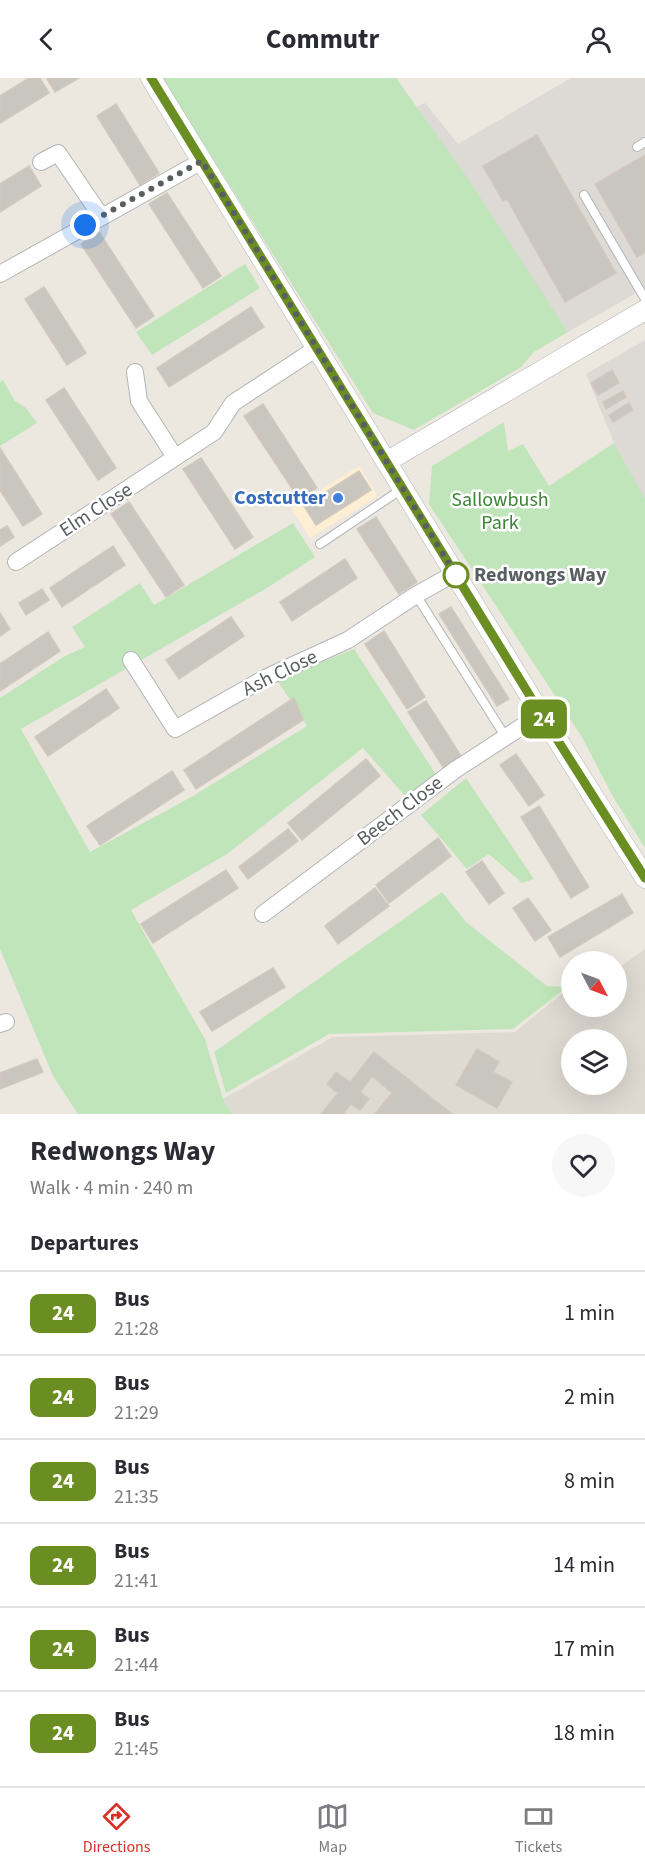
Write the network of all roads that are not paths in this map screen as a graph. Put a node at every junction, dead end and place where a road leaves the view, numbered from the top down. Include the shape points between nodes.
1 (151, 78) edge
2 (645, 142) edge
3 (637, 147) dead end
4 (202, 161) junction
5 (41, 162) dead end
6 (584, 195) dead end
7 (101, 216) junction
8 (0, 274) edge
9 (645, 299) edge
10 (645, 310) edge
11 (317, 348) junction
12 (135, 372) dead end
13 (175, 457) junction
14 (386, 462) junction
15 (403, 489) junction
16 (320, 544) dead end
17 (16, 562) dead end
18 (455, 573) junction
19 (416, 595) junction
20 (130, 660) dead end
21 (541, 714) junction
22 (505, 736) junction
23 (645, 878) edge
24 (263, 914) dead end

1 - 4 street
2 - 3 lane
4 - 7 street
4 - 11 street
5 - 7 street via 58,153
6 - 9 lane
7 - 8 street
10 - 14 street
11 - 13 street, Elm Close via 233,403 214,432
11 - 14 street
12 - 13 street via 139,400
13 - 17 street, Elm Close
14 - 15 street
15 - 16 lane
15 - 18 street
18 - 19 street, Ash Close
18 - 21 street
19 - 20 street, Ash Close via 348,640 265,678 175,729
19 - 22 lane
21 - 22 street, Beech Close
21 - 23 street
22 - 24 street, Beech Close

